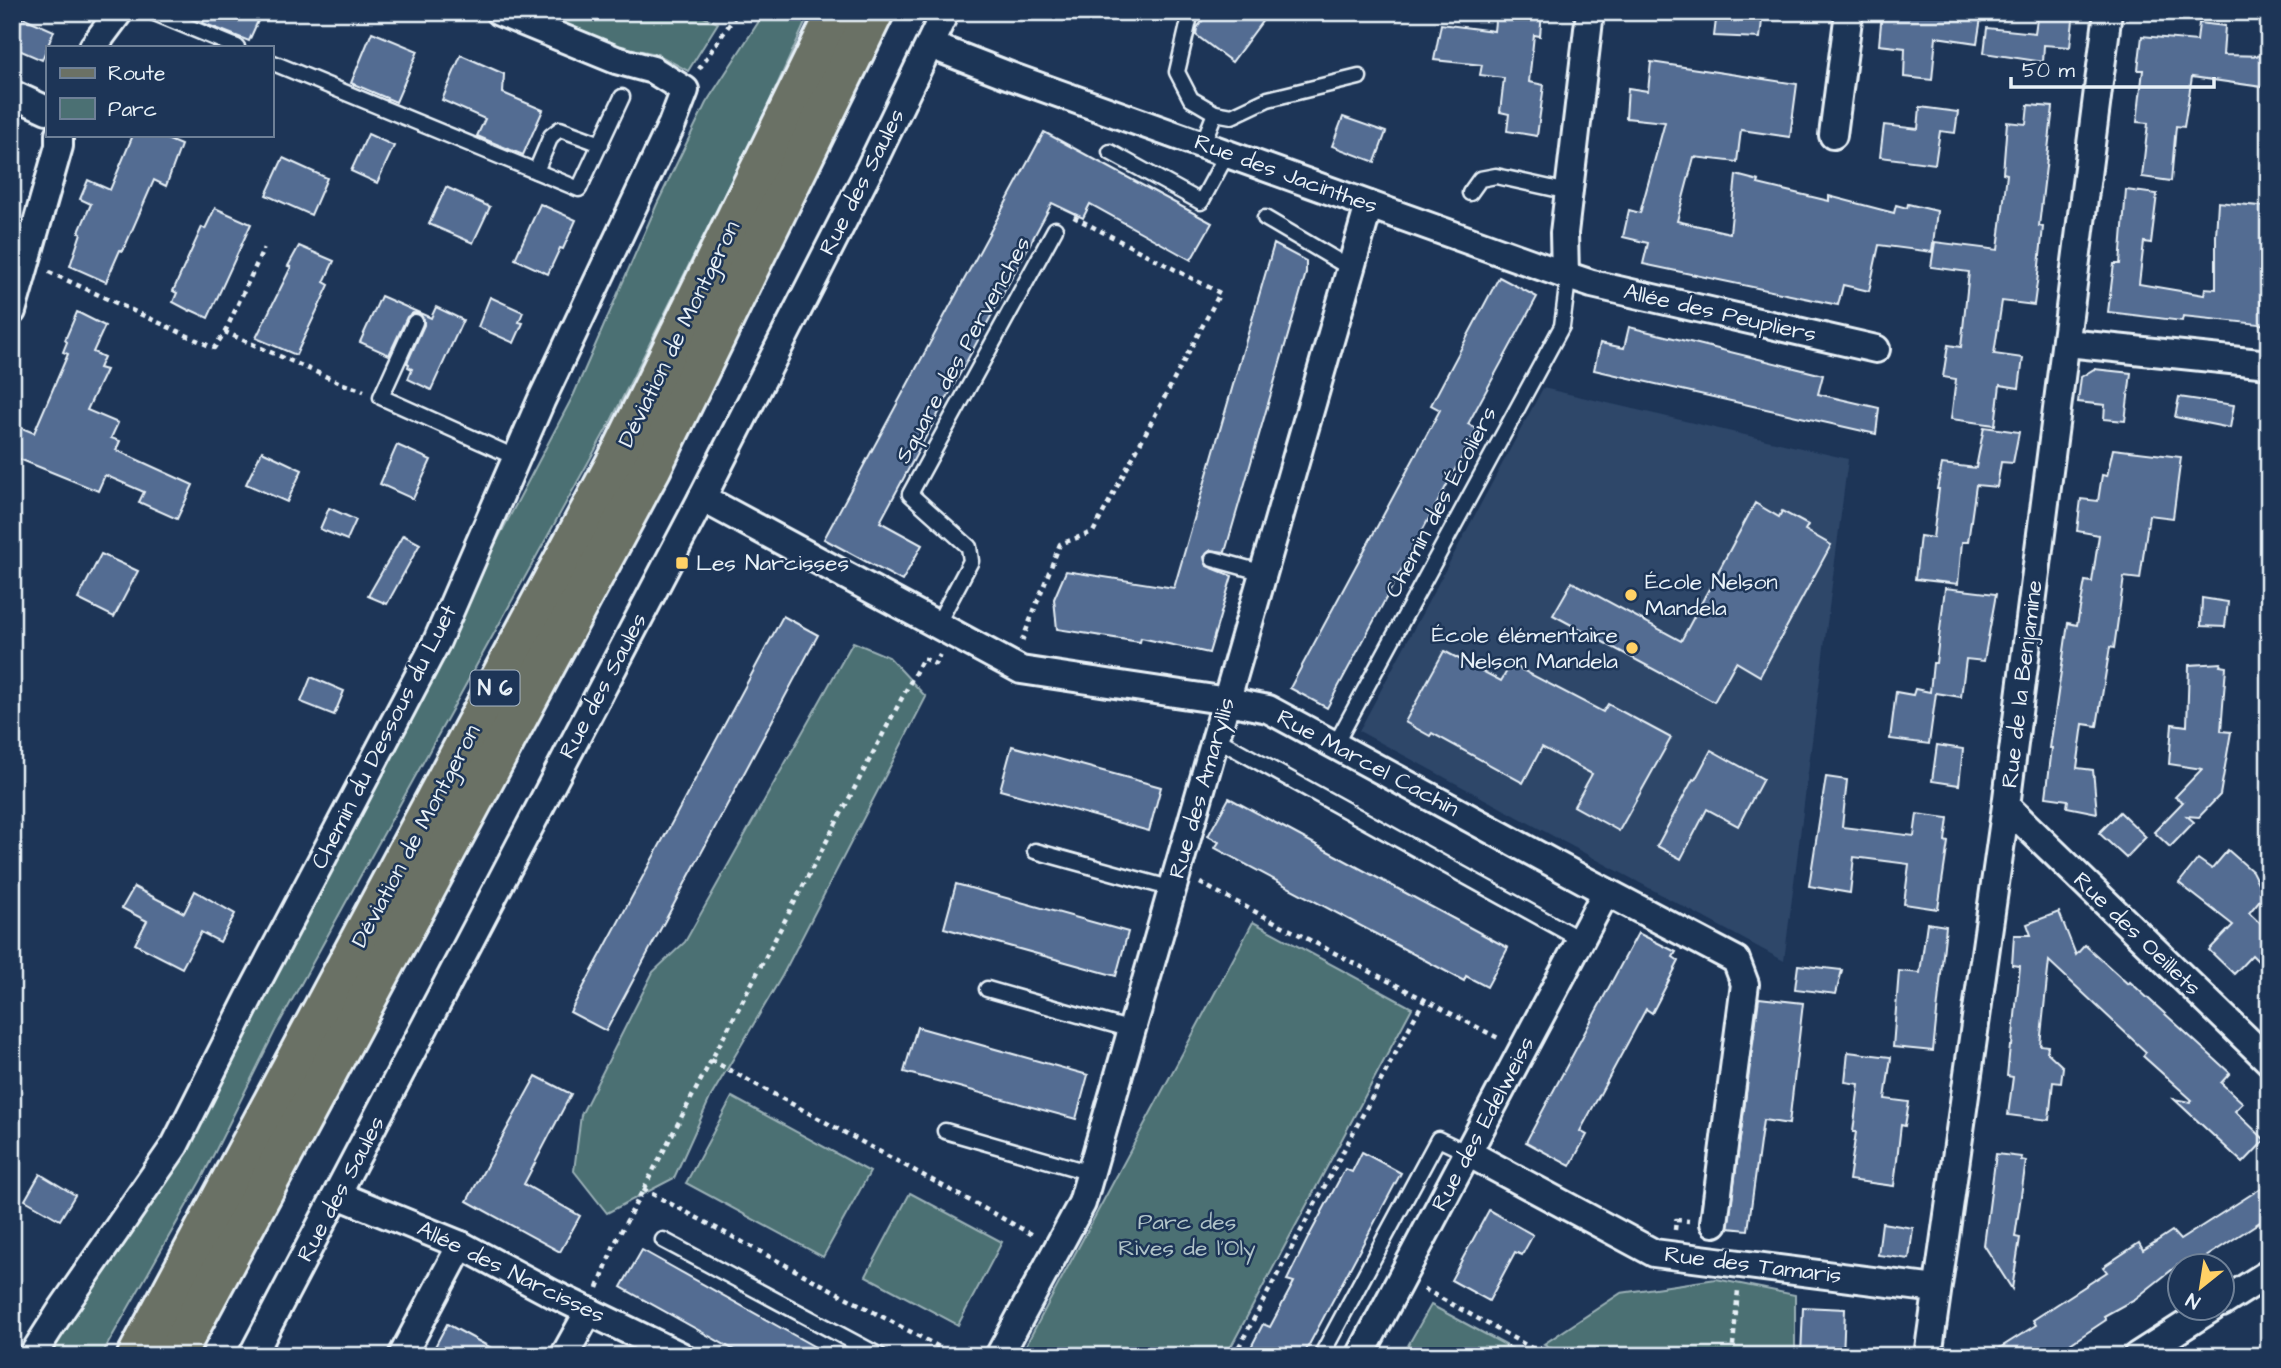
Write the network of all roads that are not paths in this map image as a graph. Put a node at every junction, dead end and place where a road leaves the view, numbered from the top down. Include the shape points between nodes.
1 (119, 12) edge
2 (152, 12) edge
3 (499, 12) edge
4 (836, 12) edge
5 (874, 12) edge
6 (945, 12) edge
7 (1191, 12) edge
8 (1590, 12) edge
9 (1849, 12) edge
10 (2108, 12) edge
11 (930, 45) junction
12 (94, 46) edge
13 (235, 46) edge
14 (273, 62) edge
15 (1359, 77) dead end
16 (12, 94) edge
17 (622, 97) dead end
18 (46, 110) edge
19 (1215, 113) junction
20 (1833, 135) dead end
21 (60, 136) edge
22 (1203, 143) junction
23 (601, 144) junction
24 (1110, 152) dead end
25 (1228, 152) junction
26 (536, 171) junction
27 (1569, 192) junction
28 (1470, 193) dead end
29 (1369, 205) junction
30 (1265, 218) dead end
31 (1055, 229) road end
32 (1350, 268) junction
33 (1565, 275) junction
34 (12, 311) edge
35 (415, 322) dead end
36 (2067, 343) junction
37 (1875, 349) dead end
38 (2269, 364) edge
39 (516, 458) junction
40 (702, 498) junction
41 (1213, 559) dead end
42 (1264, 573) junction
43 (944, 629) junction
44 (1228, 701) junction
45 (1217, 739) junction
46 (1335, 745) junction
47 (2006, 806) junction
48 (1035, 851) dead end
49 (1175, 881) junction
50 (1606, 892) junction
51 (1581, 940) junction
52 (987, 989) dead end
53 (1132, 1030) junction
54 (2269, 1061) edge
55 (945, 1131) dead end
56 (1468, 1153) junction
57 (1091, 1173) junction
58 (338, 1195) junction
59 (1714, 1223) dead end
60 (663, 1240) dead end
61 (461, 1245) junction
62 (2269, 1273) edge
63 (1936, 1289) junction
64 (2236, 1294) edge
65 (589, 1311) junction
66 (2190, 1322) edge
67 (32, 1356) edge
68 (137, 1356) edge
69 (175, 1356) edge
70 (252, 1356) edge
71 (402, 1356) edge
72 (564, 1356) edge
73 (681, 1356) edge
74 (880, 1356) edge
75 (999, 1356) edge
76 (1321, 1356) edge
77 (1360, 1356) edge
78 (1928, 1356) edge
79 (2137, 1356) edge

1 - 12 street
2 - 13 lane
3 - 39 street, Chemin du Dessous du Luet via 616,60 653,70 685,90
4 - 68 main road, Déviation de Montgeron / N 6 via 621,453
5 - 69 main road, Déviation de Montgeron / N 6 via 652,467
6 - 11 street, Rue des Saules
7 - 19 lane via 1177,72 1192,99
8 - 27 street
9 - 20 street
10 - 36 street, Rue de la Benjamine
11 - 22 street, Rue des Jacinthes
11 - 40 street, Rue des Saules
14 - 26 lane
15 - 19 lane via 1268,99 1233,116
16 - 18 street
17 - 23 lane
19 - 22 lane
21 - 34 street
22 - 25 street, Rue des Jacinthes
23 - 26 lane via 560,129 551,136
23 - 26 lane via 579,189
24 - 25 lane via 1200,202
25 - 29 street, Rue des Jacinthes
27 - 28 lane via 1496,176 1479,179
27 - 33 street
29 - 32 street, Rue des Amaryllis
29 - 33 street, Rue des Jacinthes
30 - 32 lane
31 - 43 lane, Square des Pervenches via 910,494 969,547 971,561
32 - 42 street, Rue des Amaryllis
33 - 37 street, Allée des Peupliers
33 - 46 lane, Chemin des Écoliers via 1562,326
35 - 39 lane via 381,397
36 - 38 street
36 - 47 street, Rue de la Benjamine
39 - 67 street, Chemin du Dessous du Luet via 437,640 175,1145
40 - 43 street, Rue Marcel Cachin
40 - 58 street, Rue des Saules
41 - 42 lane
42 - 44 street, Rue des Amaryllis
43 - 44 street, Rue Marcel Cachin via 1021,670
44 - 45 street, Rue des Amaryllis
44 - 46 street, Rue Marcel Cachin via 1269,709
45 - 49 street, Rue des Amaryllis
45 - 51 lane
46 - 50 street, Rue Marcel Cachin
47 - 54 street, Rue des Oeillets
47 - 63 street, Rue de la Benjamine
48 - 49 lane
49 - 53 street, Rue des Amaryllis
50 - 51 street, Rue des Edelweiss
50 - 59 street, Rue Marcel Cachin via 1736,960 1745,984
51 - 56 street, Rue des Edelweiss
52 - 53 lane
53 - 57 street, Rue des Amaryllis
55 - 57 lane
56 - 63 street, Rue des Tamaris via 1654,1253
56 - 76 lane via 1437,1139
56 - 77 street, Rue des Edelweiss
57 - 75 street, Rue des Amaryllis via 1082,1203
58 - 61 street, Allée des Narcisses
58 - 70 street, Rue des Saules
60 - 74 lane
61 - 65 street, Allée des Narcisses
61 - 71 street
62 - 64 street
63 - 78 street, Rue de la Benjamine
65 - 72 street
65 - 73 street, Allée des Narcisses
66 - 79 street

